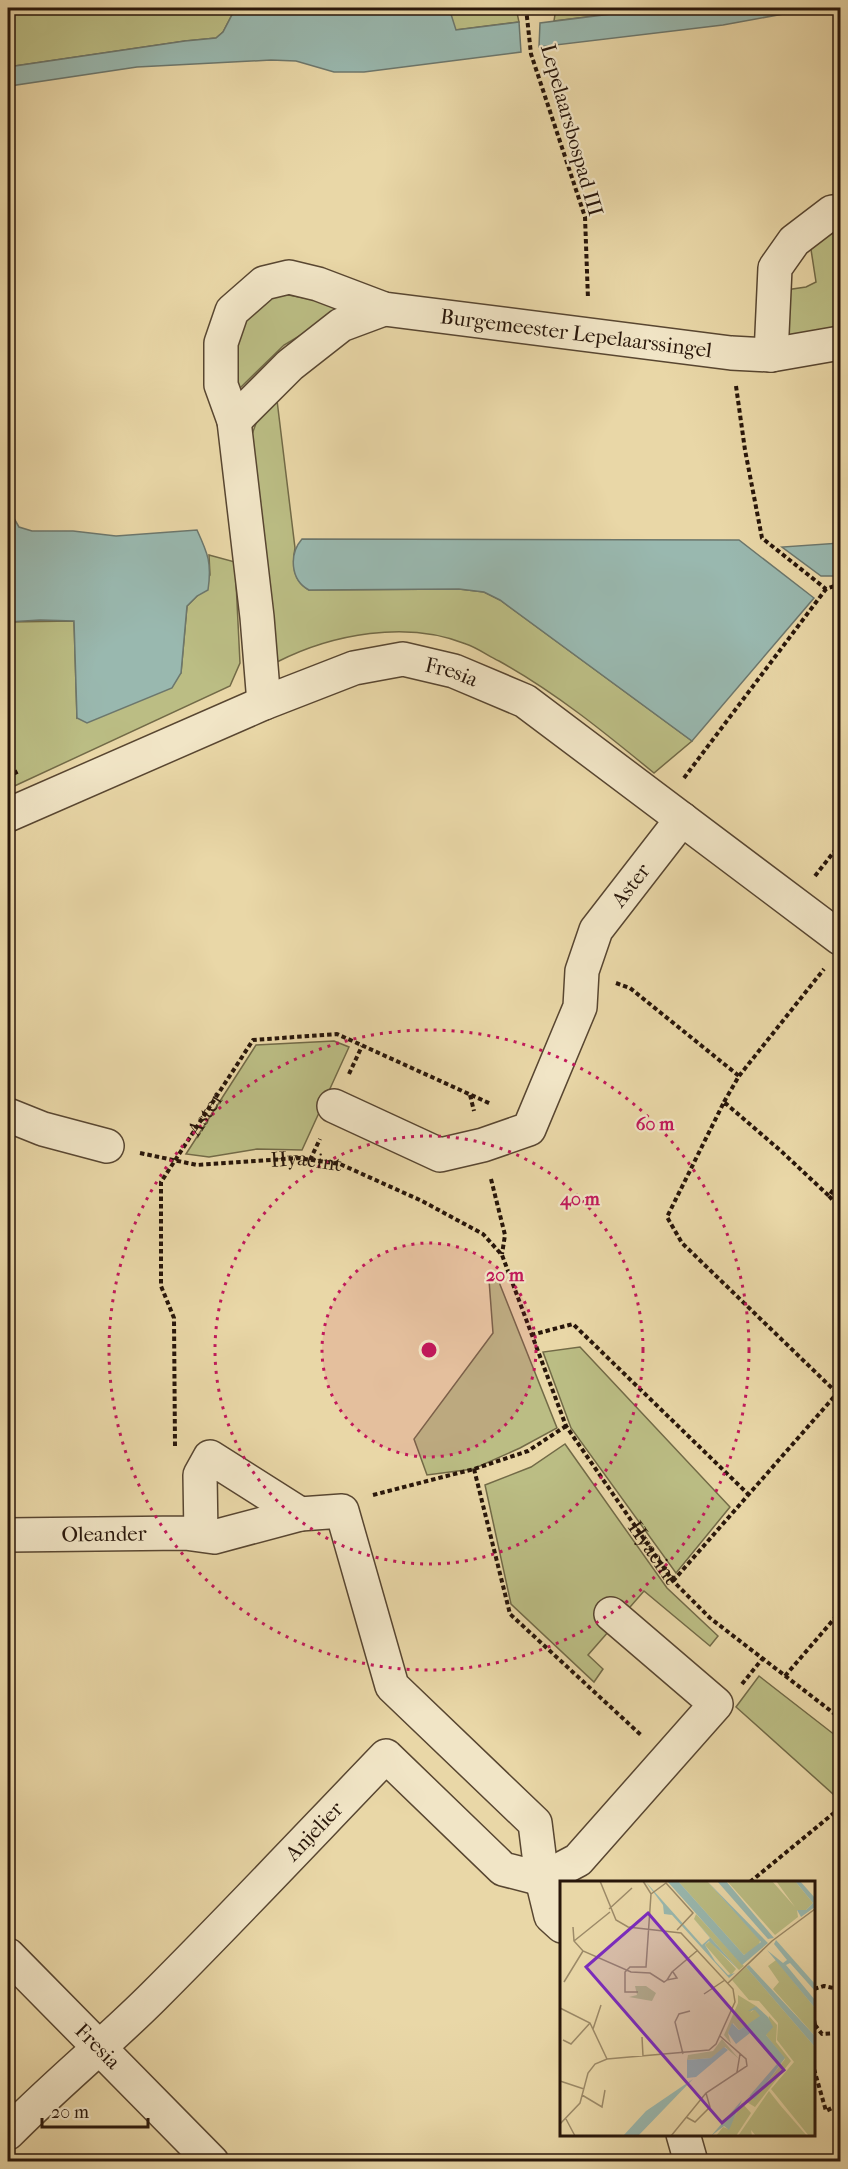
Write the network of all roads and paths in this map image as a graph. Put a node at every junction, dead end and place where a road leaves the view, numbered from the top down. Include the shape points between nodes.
1 (526, 8) edge
2 (840, 212) edge
3 (384, 309) junction
4 (583, 333) junction
5 (840, 343) edge
6 (731, 353) junction
7 (771, 355) junction
8 (234, 421) junction
9 (840, 584) edge
10 (826, 589) junction
11 (264, 703) junction
12 (673, 812) junction
13 (8, 814) edge
14 (833, 953) edge
15 (614, 982) dead end
16 (739, 1076) junction
17 (723, 1102) junction
18 (334, 1106) dead end
19 (8, 1115) edge
20 (532, 1123) junction
21 (107, 1146) joint
22 (176, 1160) junction
23 (840, 1180) edge
24 (828, 1196) junction
25 (840, 1208) edge
26 (531, 1335) junction
27 (839, 1391) edge
28 (566, 1426) junction
29 (210, 1457) junction
30 (474, 1469) junction
31 (748, 1494) junction
32 (364, 1497) dead end
33 (300, 1514) junction
34 (201, 1535) junction
35 (8, 1536) edge
36 (674, 1581) junction
37 (840, 1612) edge
38 (610, 1614) dead end
39 (785, 1676) junction
40 (840, 1718) edge
41 (667, 1760) junction
42 (840, 1808) edge
43 (542, 1879) junction
44 (751, 1881) edge
45 (560, 1925) edge
46 (8, 1955) edge
47 (815, 1988) edge
48 (840, 1993) edge
49 (815, 2028) edge
50 (840, 2033) edge
51 (100, 2048) junction
52 (815, 2075) edge
53 (840, 2104) edge
54 (8, 2133) edge
55 (684, 2136) edge
56 (212, 2162) edge
57 (691, 2162) edge

1 - 4 path, Lepelaarsbospad III via 531,54 585,217 588,300
2 - 7 street via 832,212 794,241 775,268
3 - 4 street, Burgemeester Lepelaarssingel
3 - 8 street, Burgemeester Lepelaarssingel via 341,325 290,365
3 - 8 street, Burgemeester Lepelaarssingel via 289,277 264,283 232,311 221,343 221,385
4 - 6 street, Burgemeester Lepelaarssingel
5 - 7 street, Burgemeester Lepelaarssingel
6 - 7 street, Burgemeester Lepelaarssingel
6 - 10 path via 744,450 762,537
8 - 11 street, Burgemeester Lepelaarssingel
9 - 10 path
10 - 12 path
11 - 12 street, Fresia via 354,668 403,659 454,671 525,701
11 - 13 street, Fresia
12 - 14 street, Fresia
12 - 20 street, Aster via 596,930 582,971 580,1007
14 - 16 path
15 - 16 path via 630,988
16 - 17 path
17 - 24 path
17 - 27 path via 667,1217 682,1243
18 - 20 street via 440,1155 530,1129
19 - 21 street
20 - 22 path, Aster via 337,1034 253,1040
21 - 22 path, Hyacint
22 - 26 path, Hyacint via 197,1165 298,1158 340,1164 422,1201 483,1234 502,1255
22 - 29 path, Aster via 161,1182 161,1286 174,1318 175,1446
23 - 24 path
24 - 25 path
26 - 28 path, Hyacint
26 - 31 path via 573,1324
27 - 31 path
28 - 30 path via 528,1451
28 - 36 path, Hyacint
29 - 33 street
29 - 34 street via 201,1475
30 - 32 path
30 - 41 path via 510,1614
31 - 36 path
33 - 34 street, Oleander via 214,1537
33 - 43 street via 342,1511 392,1686 535,1823
34 - 35 street, Oleander
36 - 39 path, Hyacint via 710,1618
37 - 39 path
38 - 41 street via 716,1704
39 - 40 path, Hyacint
41 - 43 street via 578,1860
42 - 44 path
43 - 45 street via 550,1916
43 - 51 street, Anjelier via 503,1869 386,1756
46 - 51 street, Fresia
47 - 48 path via 824,1986
49 - 50 path via 822,2034
51 - 54 street
51 - 56 street, Fresia
52 - 53 path via 826,2111
55 - 57 street

